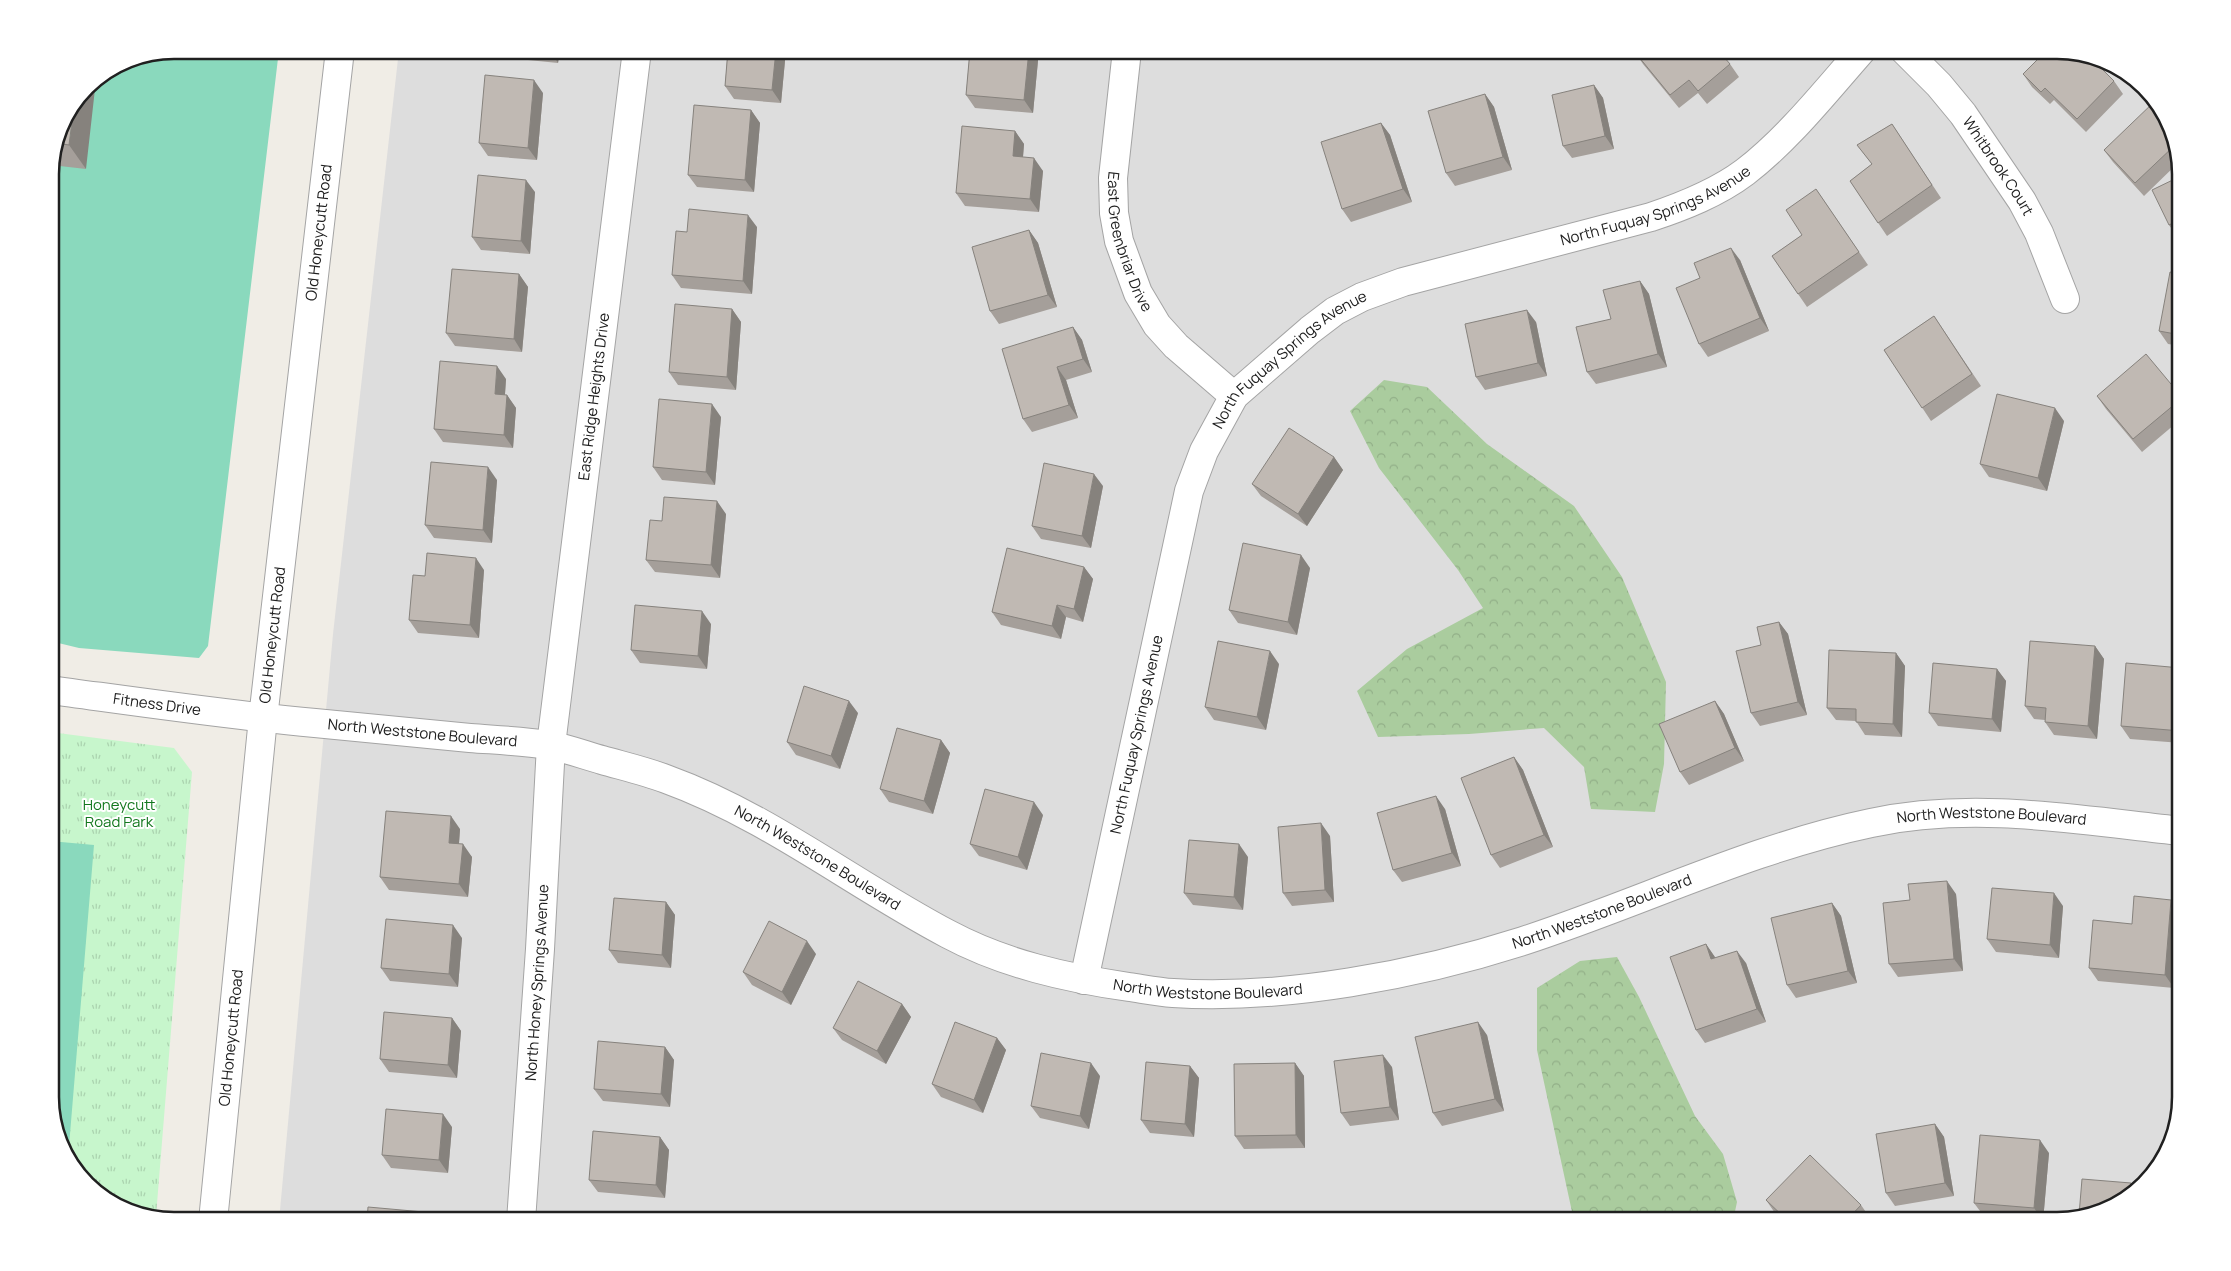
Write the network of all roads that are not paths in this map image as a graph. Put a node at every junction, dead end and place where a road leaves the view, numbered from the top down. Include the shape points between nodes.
1 (339, 59) edge
2 (635, 59) edge
3 (1126, 59) edge
4 (1854, 59) edge
5 (1913, 59) edge
6 (2065, 299) dead end
7 (1234, 396) junction
8 (59, 691) edge
9 (263, 718) junction
10 (551, 745) junction
11 (2172, 830) edge
12 (1084, 980) junction
13 (214, 1212) edge
14 (522, 1212) edge

1 - 9 street, Old Honeycutt Road
2 - 10 street, East Ridge Heights Drive
3 - 7 street, East Greenbriar Drive via 1113,178 1119,241 1138,293 1157,325 1176,346
4 - 7 street, North Fuquay Springs Avenue via 1771,148 1744,172 1690,204 1403,282 1362,297 1310,330
5 - 6 street, Whitbrook Court via 1963,114 2022,201 2039,233
7 - 12 street, North Fuquay Springs Avenue via 1204,451 1189,491
8 - 9 street, Fitness Drive
9 - 10 street, North Weststone Boulevard
9 - 13 street, Old Honeycutt Road
10 - 12 street, North Weststone Boulevard via 666,779 722,803 779,833 947,934 982,951
10 - 14 street, North Honey Springs Avenue
11 - 12 street, North Weststone Boulevard via 2010,812 1911,816 1868,823 1761,854 1525,940 1400,972 1336,984 1222,994 1169,993

